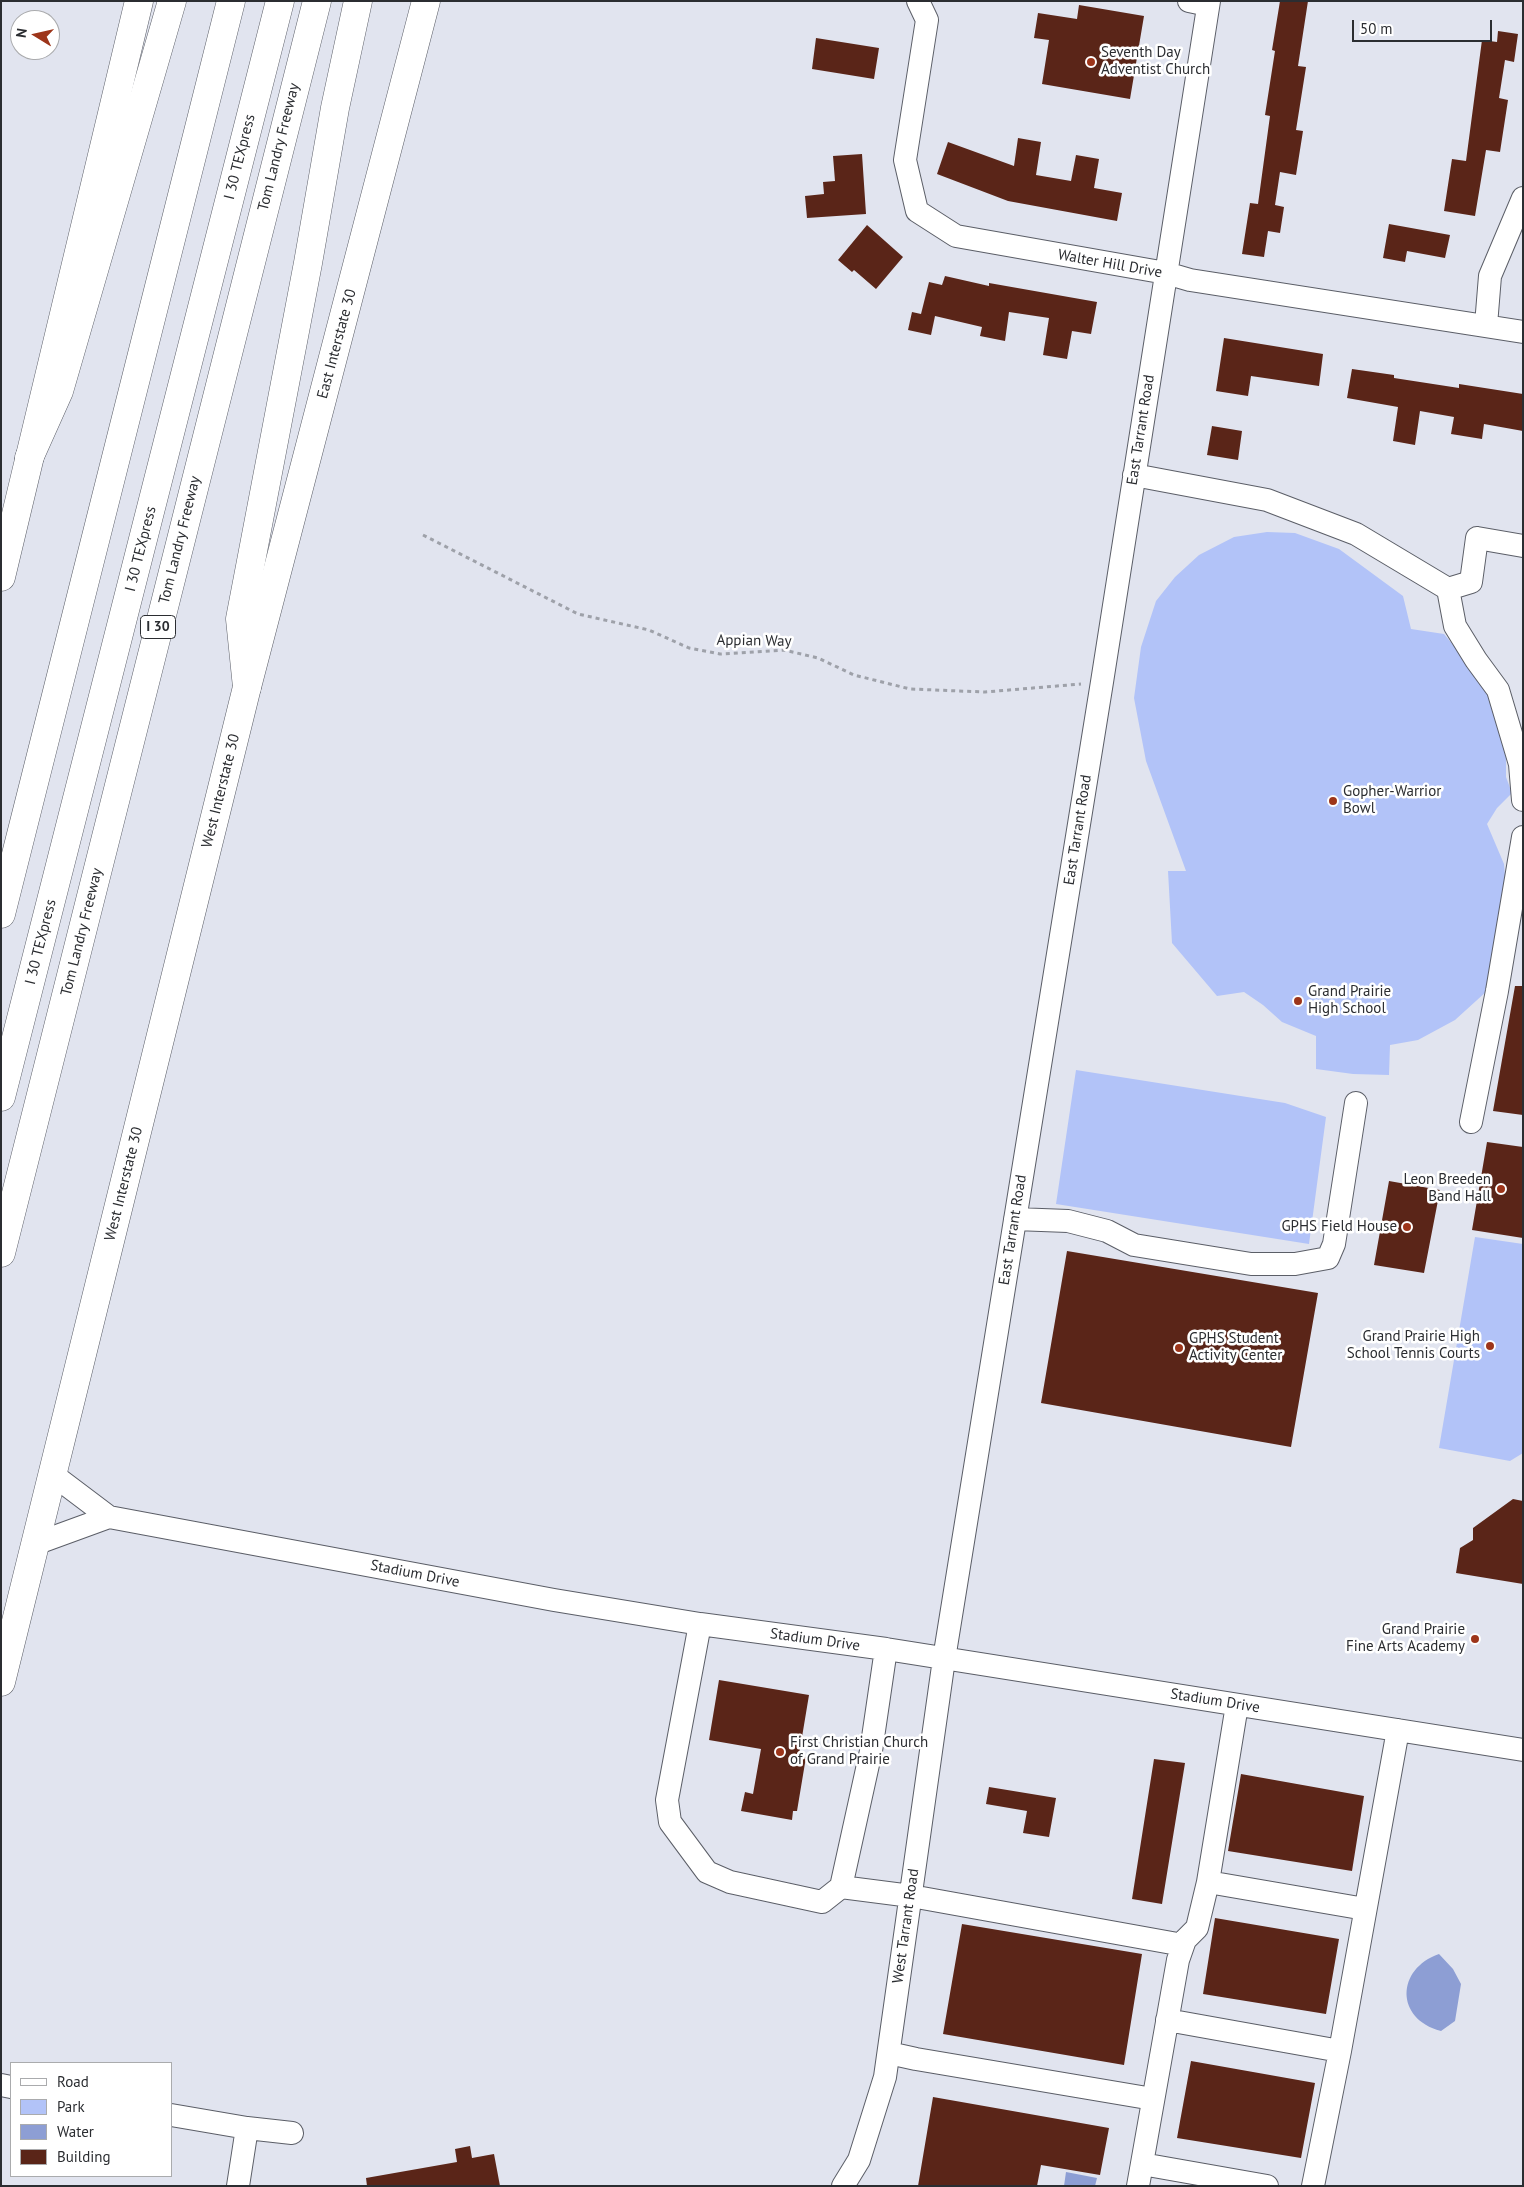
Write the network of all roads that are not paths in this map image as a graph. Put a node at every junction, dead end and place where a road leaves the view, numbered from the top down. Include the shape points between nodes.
1 (138, 1) edge
2 (172, 1) edge
3 (231, 1) edge
4 (280, 1) edge
5 (317, 1) edge
6 (358, 1) edge
7 (426, 1) edge
8 (918, 1) edge
9 (1202, 3) edge
10 (1523, 198) edge
11 (1166, 273) junction
12 (1486, 325) junction
13 (1523, 332) edge
14 (30, 458) junction
15 (1134, 475) junction
16 (1523, 546) edge
17 (1, 577) edge
18 (1448, 590) junction
19 (247, 686) junction
20 (1523, 800) edge
21 (1523, 837) edge
22 (1, 914) edge
23 (1, 1097) edge
24 (1356, 1103) dead end
25 (1471, 1122) dead end
26 (1015, 1219) junction
27 (1, 1253) edge
28 (52, 1474) junction
29 (109, 1517) junction
30 (35, 1544) junction
31 (700, 1624) junction
32 (886, 1649) junction
33 (944, 1659) junction
34 (1, 1682) edge
35 (1237, 1705) junction
36 (1398, 1730) junction
37 (1523, 1750) edge
38 (1208, 1882) junction
39 (841, 1887) junction
40 (911, 1896) junction
41 (1365, 1909) junction
42 (1184, 1945) junction
43 (1167, 2020) junction
44 (1340, 2051) junction
45 (889, 2053) junction
46 (1153, 2100) junction
47 (172, 2115) edge
48 (247, 2128) junction
49 (292, 2133) dead end
50 (1140, 2175) edge
51 (238, 2186) edge
52 (843, 2186) edge
53 (1267, 2186) edge
54 (1313, 2186) edge

1 - 14 main road
2 - 14 main road via 59,391
3 - 22 main road
4 - 23 main road, I 30 TEXpress
5 - 27 main road, Tom Landry Freeway / I 30
6 - 19 main road via 335,108 240,619
7 - 19 main road, East Interstate 30
8 - 11 street, Walter Hill Drive via 927,20 905,160 917,211 956,236
9 - 11 street, East Tarrant Road
10 - 12 street via 1490,276
11 - 12 street, Walter Hill Drive via 1190,280
11 - 15 street, East Tarrant Road
12 - 13 street, Walter Hill Drive
14 - 17 main road
15 - 18 street via 1267,500 1356,534
15 - 26 street, East Tarrant Road
16 - 18 street via 1477,538 1471,582
18 - 20 street via 1456,626 1498,690 1520,764
19 - 28 main road, West Interstate 30
21 - 25 street
24 - 26 street via 1334,1244 1328,1258 1295,1264 1251,1264 1134,1246 1107,1231 1068,1221
26 - 33 street, East Tarrant Road
28 - 29 street, Stadium Drive
28 - 30 main road, West Interstate 30
29 - 30 street
29 - 31 street, Stadium Drive
30 - 34 main road, West Interstate 30
31 - 32 street, Stadium Drive
31 - 39 street via 667,1800 670,1822 707,1872 730,1882 822,1902
32 - 33 street, Stadium Drive
32 - 39 street via 871,1751
33 - 35 street, Stadium Drive
33 - 40 street, West Tarrant Road
35 - 36 street, Stadium Drive
35 - 38 street
36 - 37 street, Stadium Drive
36 - 41 street
38 - 41 street
38 - 42 street via 1197,1928
39 - 40 street
40 - 42 street
40 - 45 street, West Tarrant Road
41 - 44 street
42 - 43 street via 1178,1960
43 - 44 street
43 - 46 street
44 - 54 street
45 - 46 street
45 - 52 street, West Tarrant Road via 885,2077 859,2160
46 - 50 street
47 - 48 street
48 - 49 street
48 - 51 street
50 - 53 street

